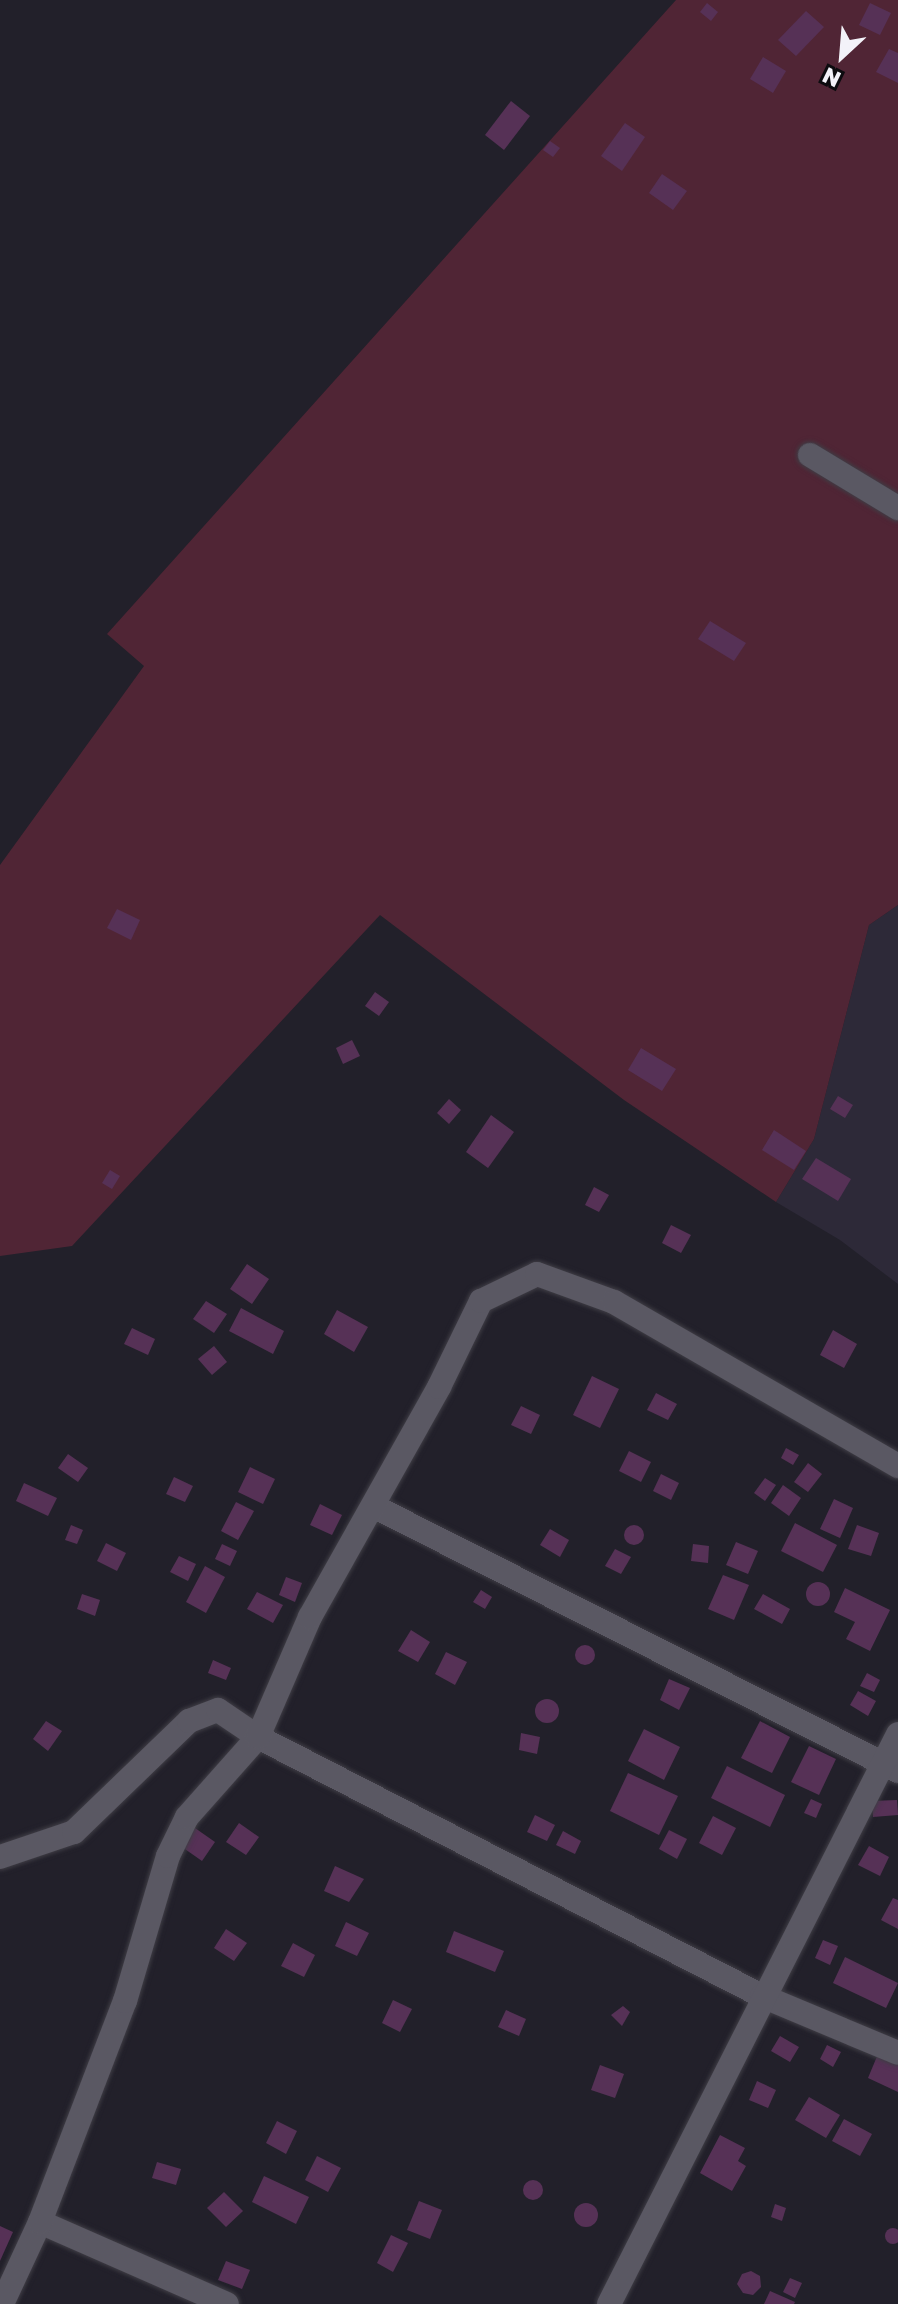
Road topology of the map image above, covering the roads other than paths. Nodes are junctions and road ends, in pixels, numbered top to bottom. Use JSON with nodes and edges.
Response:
{"nodes":[{"id":1,"x":810,"y":455,"type":"dead end"},
{"id":2,"x":898,"y":508,"type":"edge"},
{"id":3,"x":898,"y":1466,"type":"edge"},
{"id":4,"x":373,"y":1506,"type":"junction"},
{"id":5,"x":898,"y":1734,"type":"edge"},
{"id":6,"x":258,"y":1737,"type":"junction"},
{"id":7,"x":890,"y":1767,"type":"edge"},
{"id":8,"x":0,"y":1857,"type":"edge"},
{"id":9,"x":762,"y":1996,"type":"junction"},
{"id":10,"x":898,"y":2053,"type":"edge"},
{"id":11,"x":40,"y":2222,"type":"junction"},
{"id":12,"x":2,"y":2304,"type":"edge"},
{"id":13,"x":227,"y":2304,"type":"edge"},
{"id":14,"x":609,"y":2304,"type":"edge"}],
"edges":[{"from":1,"to":2,"type":"street"},
{"from":3,"to":4,"type":"street"},
{"from":4,"to":6,"type":"street"},
{"from":4,"to":7,"type":"street"},
{"from":5,"to":7,"type":"street"},
{"from":6,"to":8,"type":"street"},
{"from":6,"to":9,"type":"street"},
{"from":6,"to":11,"type":"street"},
{"from":7,"to":9,"type":"street"},
{"from":9,"to":10,"type":"street"},
{"from":9,"to":14,"type":"street"},
{"from":11,"to":12,"type":"street"},
{"from":11,"to":13,"type":"street"}]}
